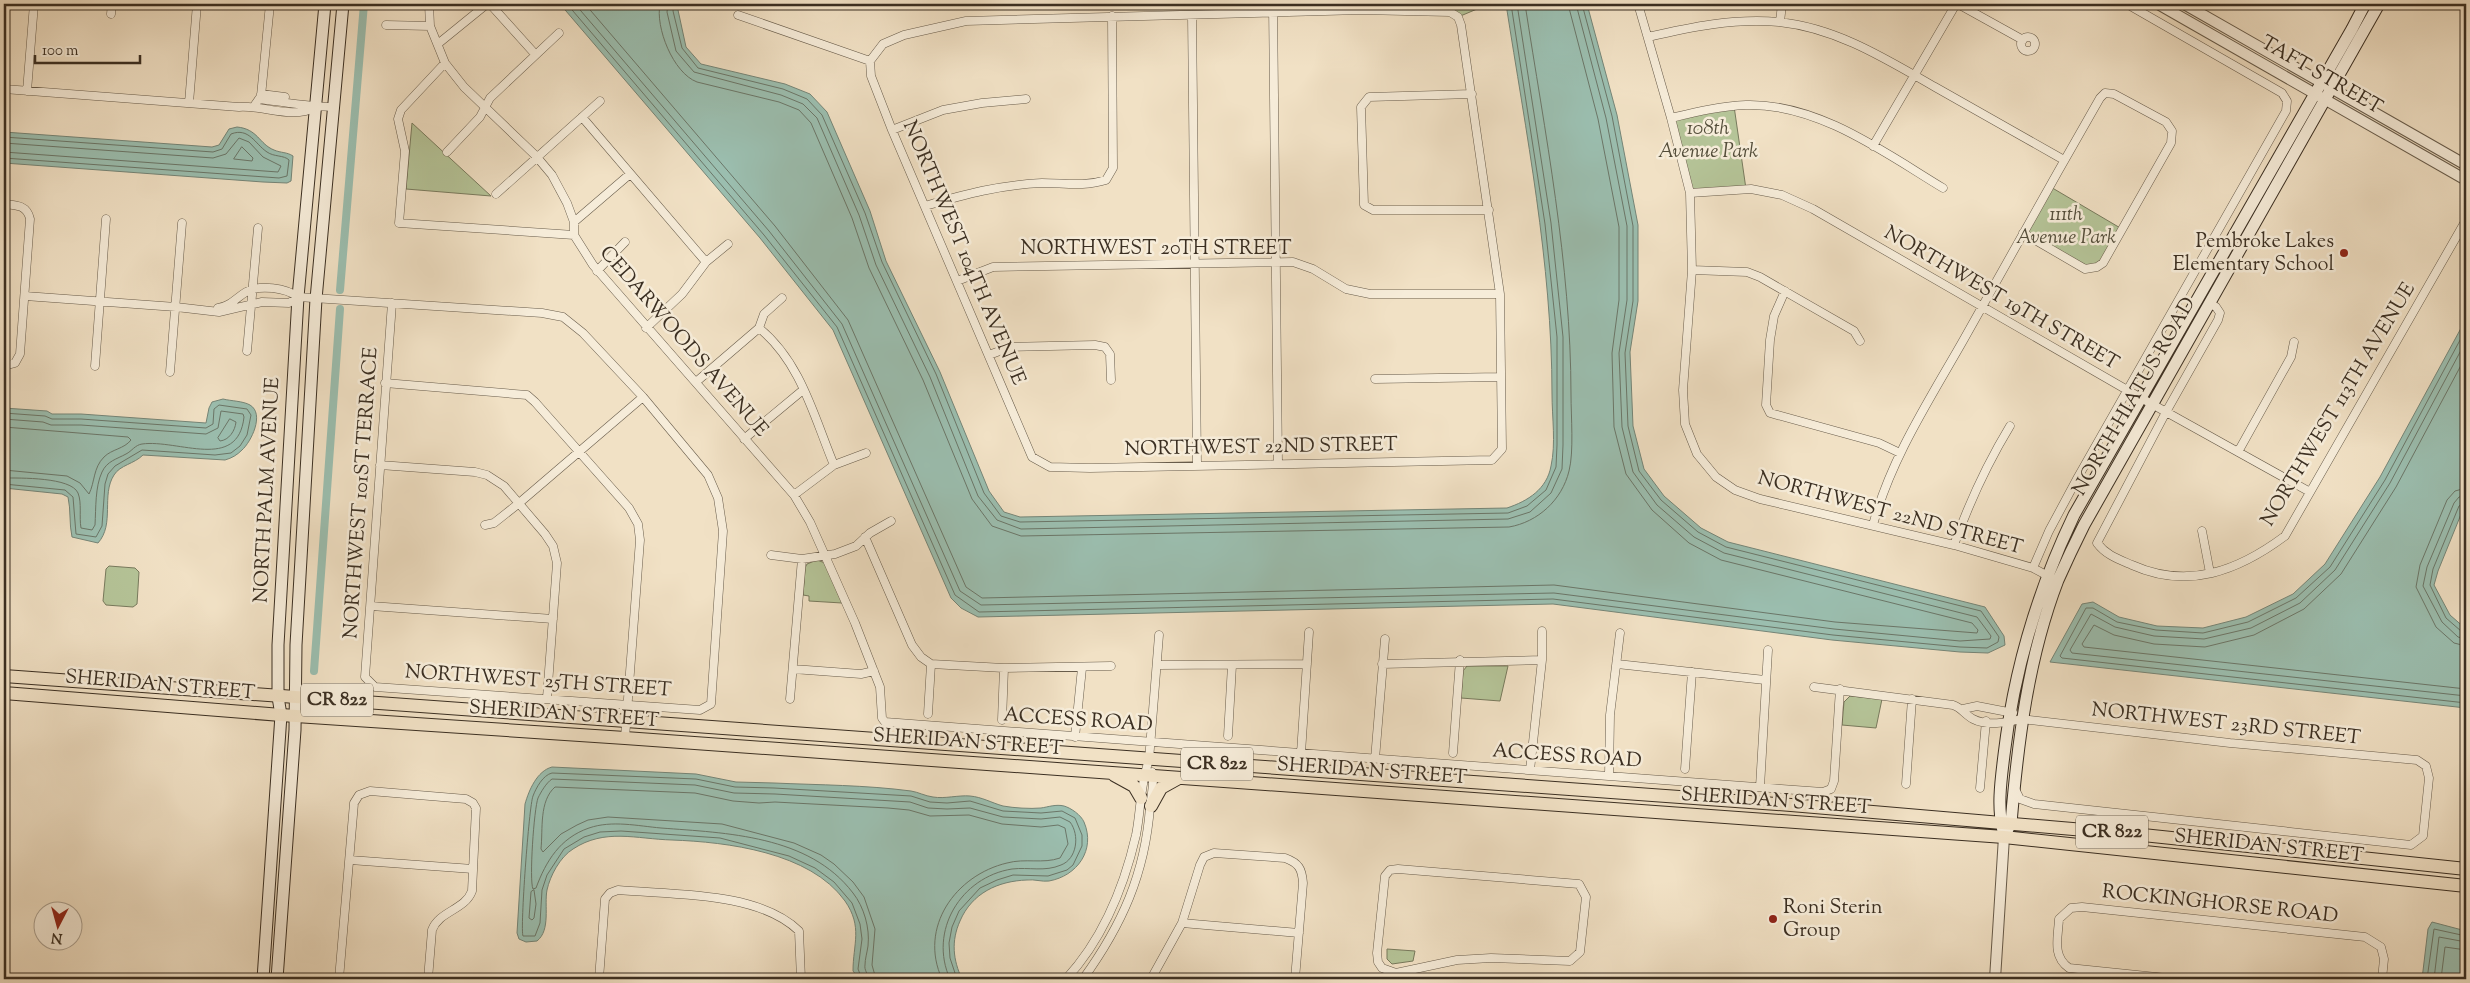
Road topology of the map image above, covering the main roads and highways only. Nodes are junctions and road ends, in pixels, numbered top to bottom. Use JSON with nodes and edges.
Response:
{"nodes":[{"id":1,"x":325,"y":4,"type":"edge"},
{"id":2,"x":343,"y":4,"type":"edge"},
{"id":3,"x":2365,"y":4,"type":"edge"},
{"id":4,"x":2378,"y":4,"type":"edge"},
{"id":5,"x":2273,"y":166,"type":"junction"},
{"id":6,"x":2284,"y":172,"type":"junction"},
{"id":7,"x":4,"y":676,"type":"edge"},
{"id":8,"x":4,"y":692,"type":"edge"},
{"id":9,"x":278,"y":696,"type":"junction"},
{"id":10,"x":296,"y":697,"type":"junction"},
{"id":11,"x":281,"y":715,"type":"junction"},
{"id":12,"x":296,"y":716,"type":"junction"},
{"id":13,"x":1110,"y":772,"type":"junction"},
{"id":14,"x":1179,"y":778,"type":"junction"},
{"id":15,"x":1452,"y":781,"type":"junction"},
{"id":16,"x":1451,"y":797,"type":"junction"},
{"id":17,"x":1756,"y":802,"type":"junction"},
{"id":18,"x":1756,"y":819,"type":"junction"},
{"id":19,"x":2006,"y":823,"type":"junction"},
{"id":20,"x":2004,"y":837,"type":"junction"},
{"id":21,"x":2466,"y":869,"type":"edge"},
{"id":22,"x":2466,"y":886,"type":"edge"},
{"id":23,"x":263,"y":979,"type":"edge"},
{"id":24,"x":278,"y":979,"type":"edge"}],
"edges":[{"from":1,"to":9,"type":"main road","name":"NORTH PALM AVENUE"},
{"from":2,"to":10,"type":"main road","name":"NORTH PALM AVENUE"},
{"from":3,"to":5,"type":"main road","name":"NORTH HIATUS ROAD"},
{"from":4,"to":6,"type":"main road","name":"NORTH HIATUS ROAD"},
{"from":5,"to":6,"type":"main road"},
{"from":5,"to":19,"type":"main road","name":"NORTH HIATUS ROAD"},
{"from":6,"to":19,"type":"main road","name":"NORTH HIATUS ROAD"},
{"from":7,"to":9,"type":"main road","name":"SHERIDAN STREET","number":"CR 822"},
{"from":8,"to":11,"type":"main road","name":"SHERIDAN STREET","number":"CR 822"},
{"from":9,"to":10,"type":"main road","name":"SHERIDAN STREET","number":"CR 822"},
{"from":9,"to":11,"type":"main road","name":"NORTH PALM AVENUE"},
{"from":10,"to":12,"type":"main road","name":"NORTH PALM AVENUE"},
{"from":10,"to":15,"type":"main road","name":"SHERIDAN STREET","number":"CR 822"},
{"from":11,"to":12,"type":"main road","name":"SHERIDAN STREET","number":"CR 822"},
{"from":11,"to":23,"type":"main road","name":"NORTH PALM AVENUE"},
{"from":12,"to":13,"type":"main road","name":"SHERIDAN STREET","number":"CR 822"},
{"from":12,"to":24,"type":"main road","name":"NORTH PALM AVENUE"},
{"from":13,"to":14,"type":"main road","name":"SHERIDAN STREET","number":"CR 822"},
{"from":13,"to":14,"type":"main road"},
{"from":14,"to":16,"type":"main road","name":"SHERIDAN STREET","number":"CR 822"},
{"from":15,"to":16,"type":"main road"},
{"from":15,"to":17,"type":"main road","name":"SHERIDAN STREET","number":"CR 822"},
{"from":16,"to":18,"type":"main road","name":"SHERIDAN STREET","number":"CR 822"},
{"from":17,"to":18,"type":"main road"},
{"from":17,"to":19,"type":"main road","name":"SHERIDAN STREET","number":"CR 822"},
{"from":18,"to":20,"type":"main road","name":"SHERIDAN STREET","number":"CR 822"},
{"from":19,"to":20,"type":"main road","name":"NORTH HIATUS ROAD"},
{"from":19,"to":21,"type":"main road","name":"SHERIDAN STREET","number":"CR 822"},
{"from":20,"to":22,"type":"main road","name":"SHERIDAN STREET","number":"CR 822"}]}
